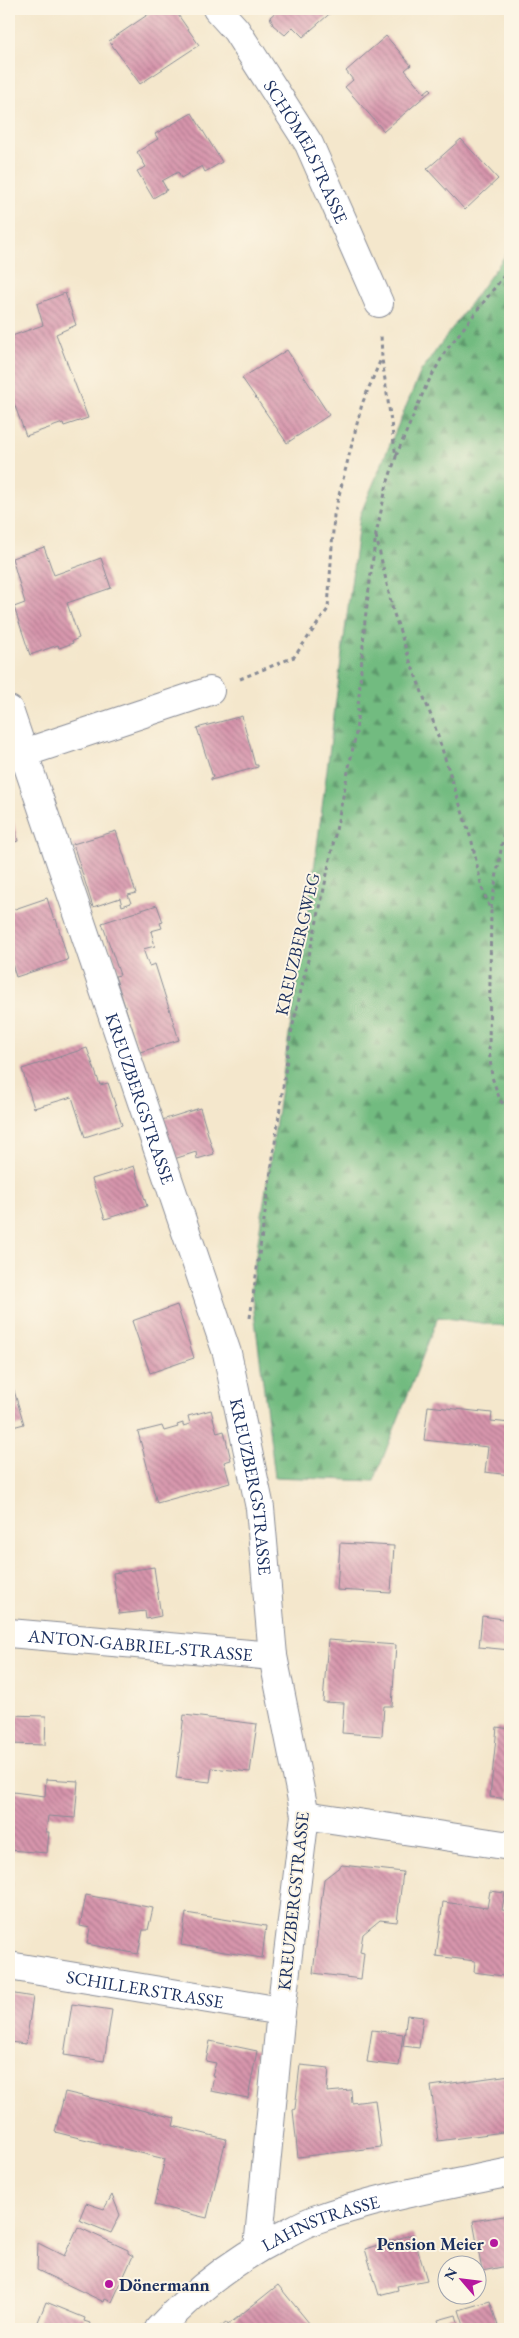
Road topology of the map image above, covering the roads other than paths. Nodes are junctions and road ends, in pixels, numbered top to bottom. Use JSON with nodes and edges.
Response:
{"nodes":[{"id":1,"x":217,"y":9,"type":"edge"},
{"id":2,"x":379,"y":303,"type":"road end"},
{"id":3,"x":210,"y":691,"type":"road end"},
{"id":4,"x":9,"y":710,"type":"edge"},
{"id":5,"x":16,"y":756,"type":"edge"},
{"id":6,"x":9,"y":1633,"type":"edge"},
{"id":7,"x":273,"y":1656,"type":"junction"},
{"id":8,"x":305,"y":1815,"type":"junction"},
{"id":9,"x":510,"y":1846,"type":"edge"},
{"id":10,"x":9,"y":1966,"type":"edge"},
{"id":11,"x":281,"y":2011,"type":"junction"},
{"id":12,"x":510,"y":2172,"type":"edge"},
{"id":13,"x":258,"y":2248,"type":"junction"},
{"id":14,"x":159,"y":2329,"type":"edge"}],
"edges":[{"from":1,"to":2,"type":"street","name":"SCHÖMELSTRASSE"},
{"from":3,"to":5,"type":"street"},
{"from":4,"to":5,"type":"street","name":"KREUZBERGSTRASSE"},
{"from":5,"to":7,"type":"street","name":"KREUZBERGSTRASSE"},
{"from":6,"to":7,"type":"street","name":"ANTON-GABRIEL-STRASSE"},
{"from":7,"to":8,"type":"street","name":"KREUZBERGSTRASSE"},
{"from":8,"to":9,"type":"street"},
{"from":8,"to":11,"type":"street","name":"KREUZBERGSTRASSE"},
{"from":10,"to":11,"type":"street","name":"SCHILLERSTRASSE"},
{"from":11,"to":13,"type":"street","name":"KREUZBERGSTRASSE"},
{"from":12,"to":13,"type":"street","name":"LAHNSTRASSE"},
{"from":13,"to":14,"type":"street","name":"LAHNSTRASSE"}]}
